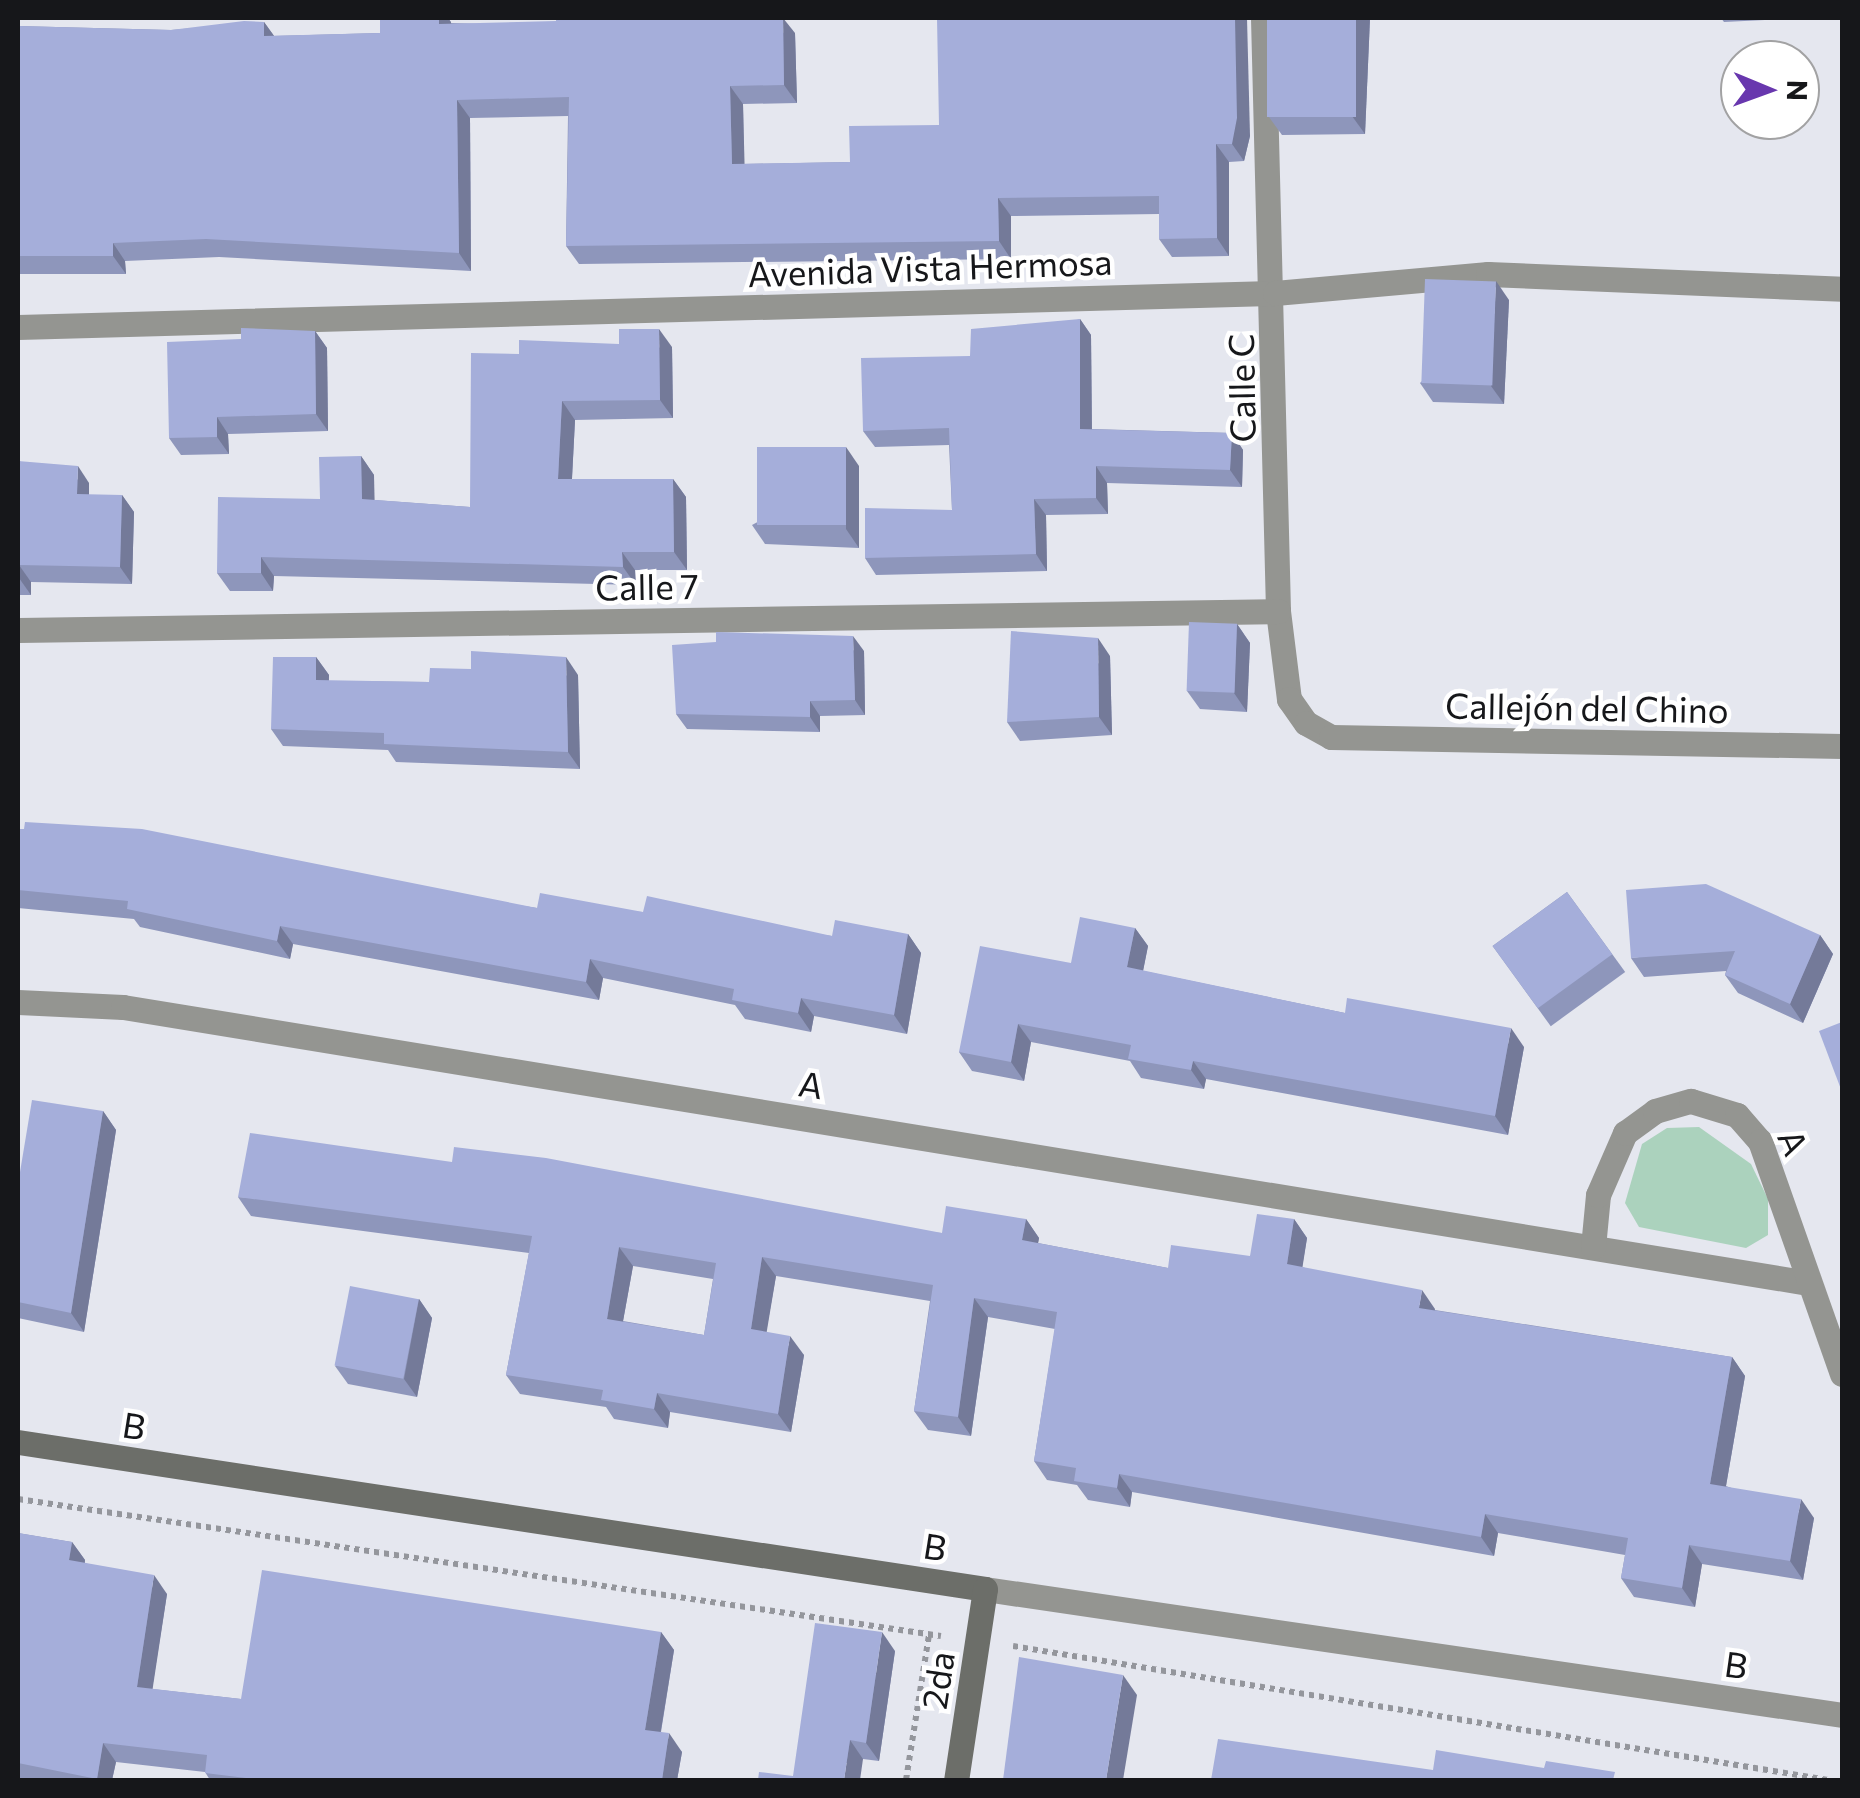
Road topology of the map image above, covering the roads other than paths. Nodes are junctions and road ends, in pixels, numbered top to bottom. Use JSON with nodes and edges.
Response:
{"nodes":[{"id":1,"x":1263,"y":18,"type":"edge"},
{"id":2,"x":1842,"y":289,"type":"edge"},
{"id":3,"x":1275,"y":293,"type":"junction"},
{"id":4,"x":18,"y":327,"type":"edge"},
{"id":5,"x":1278,"y":611,"type":"junction"},
{"id":6,"x":18,"y":630,"type":"edge"},
{"id":7,"x":1331,"y":738,"type":"joint"},
{"id":8,"x":1842,"y":746,"type":"edge"},
{"id":9,"x":18,"y":1002,"type":"edge"},
{"id":10,"x":1593,"y":1247,"type":"junction"},
{"id":11,"x":1808,"y":1283,"type":"junction"},
{"id":12,"x":1842,"y":1374,"type":"edge"},
{"id":13,"x":18,"y":1442,"type":"edge"},
{"id":14,"x":985,"y":1590,"type":"junction"},
{"id":15,"x":1842,"y":1715,"type":"edge"},
{"id":16,"x":956,"y":1780,"type":"edge"}],
"edges":[{"from":1,"to":3,"type":"street","name":"Calle C"},
{"from":2,"to":3,"type":"street","name":"Avenida Vista Hermosa"},
{"from":3,"to":4,"type":"street","name":"Avenida Vista Hermosa"},
{"from":3,"to":5,"type":"street","name":"Calle C"},
{"from":5,"to":6,"type":"street","name":"Calle 7"},
{"from":5,"to":7,"type":"street","name":"Calle C"},
{"from":7,"to":8,"type":"street","name":"Callejón del Chino"},
{"from":9,"to":10,"type":"street","name":"A"},
{"from":10,"to":11,"type":"street","name":"A"},
{"from":10,"to":11,"type":"street","name":"A"},
{"from":11,"to":12,"type":"street"},
{"from":13,"to":14,"type":"street","name":"B"},
{"from":14,"to":15,"type":"street","name":"B"},
{"from":14,"to":16,"type":"street","name":"2da"}]}
